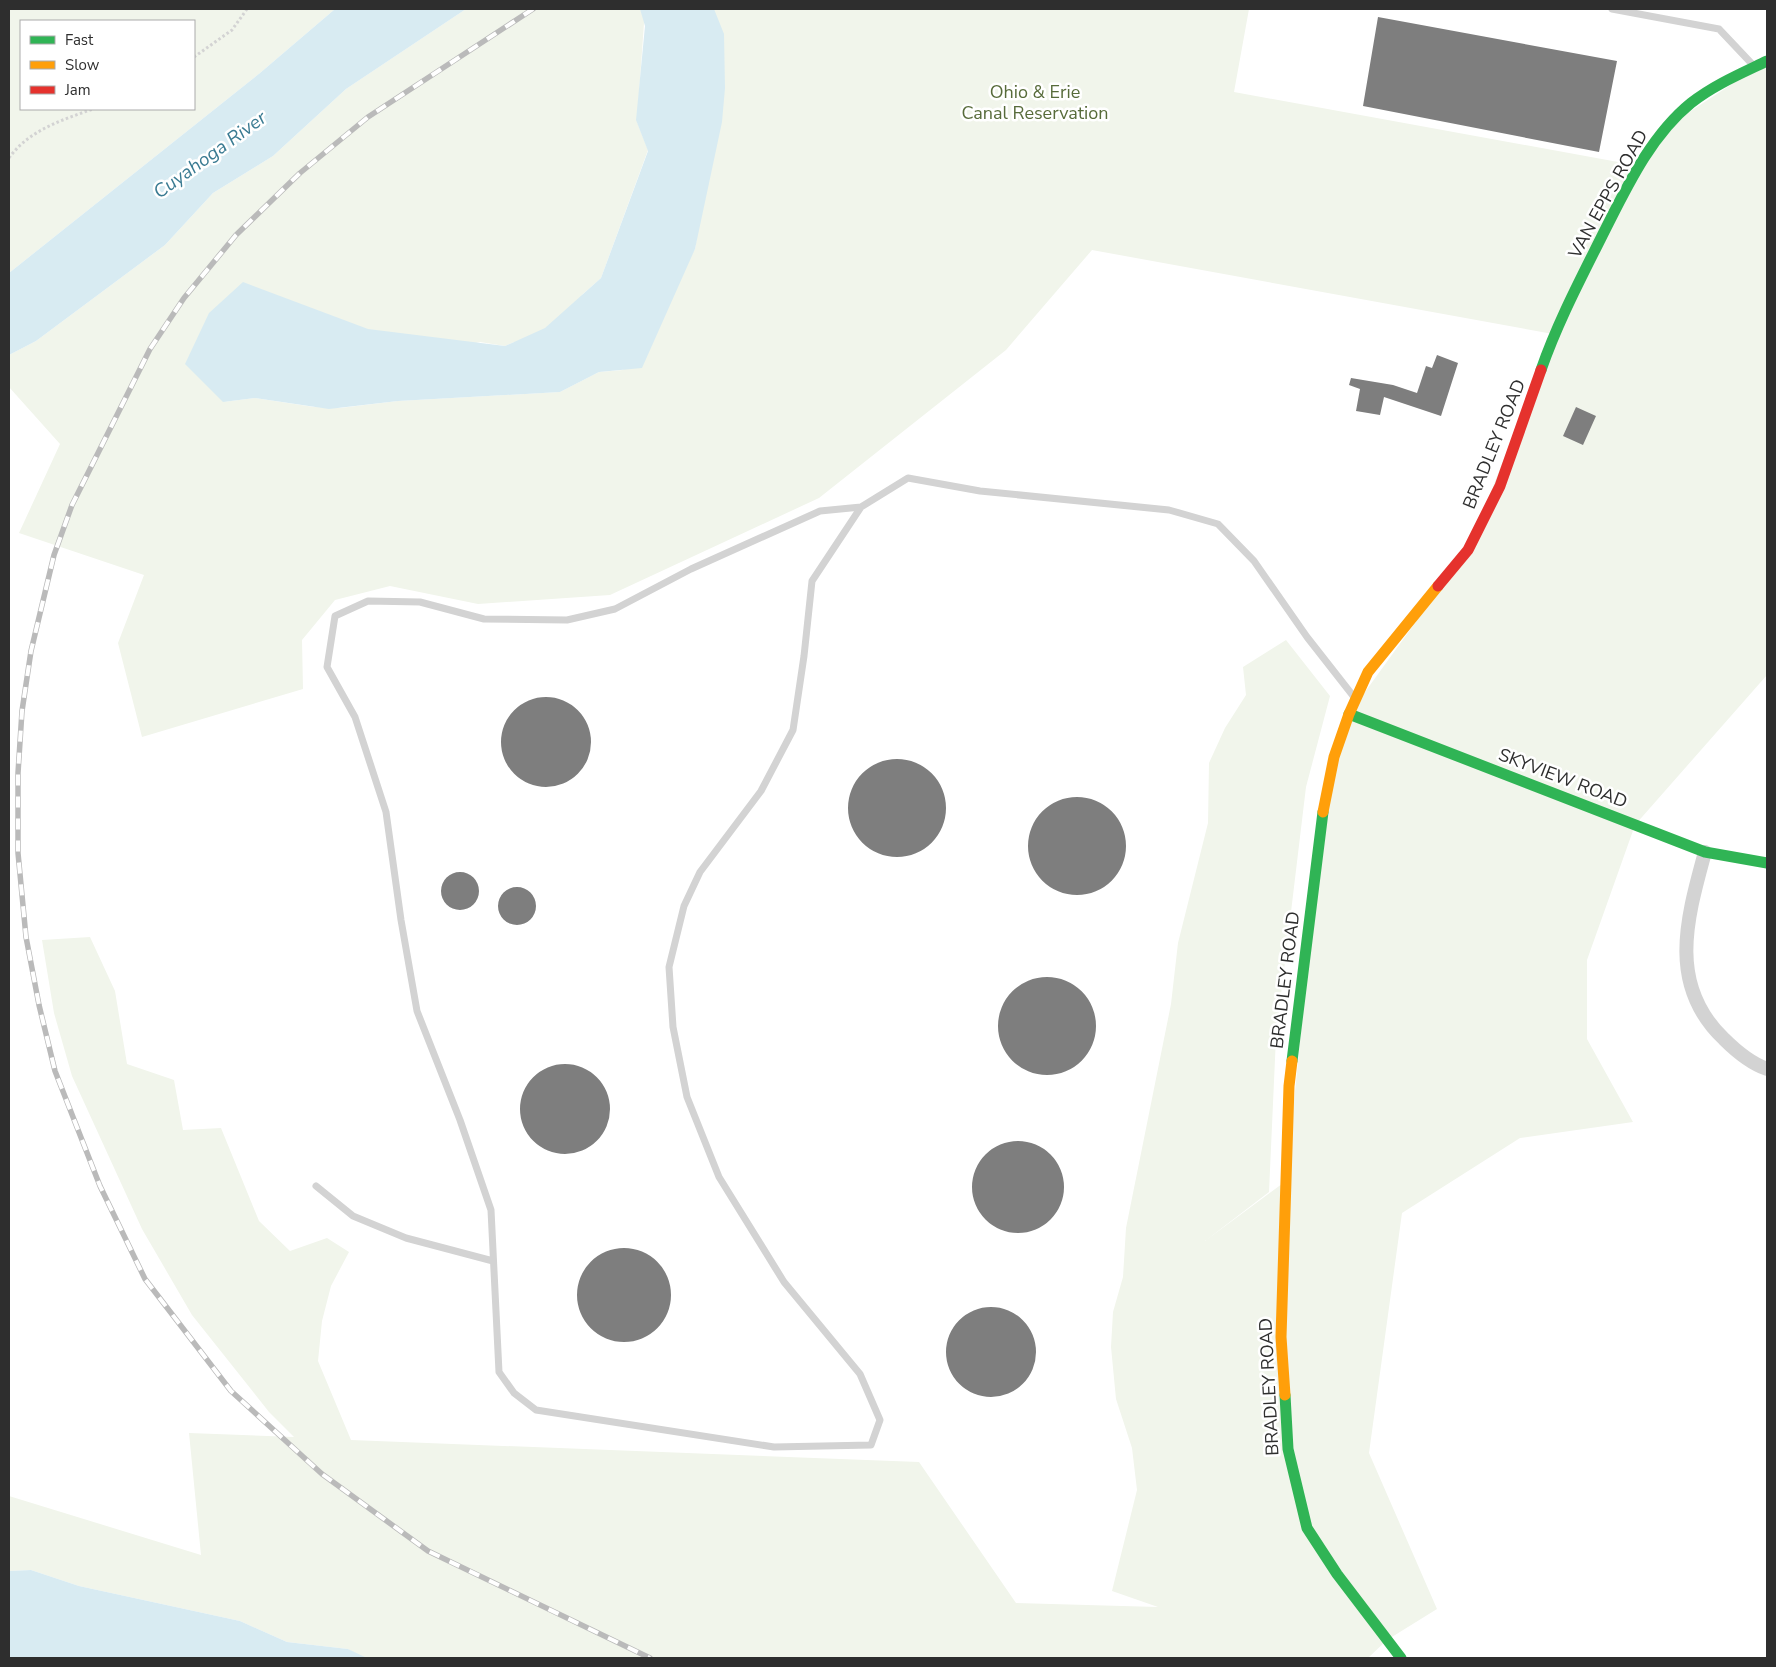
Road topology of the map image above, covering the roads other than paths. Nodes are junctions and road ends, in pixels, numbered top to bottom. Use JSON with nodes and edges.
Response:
{"nodes":[{"id":1,"x":1612,"y":9,"type":"edge"},
{"id":2,"x":1767,"y":61,"type":"edge"},
{"id":3,"x":1755,"y":67,"type":"junction"},
{"id":4,"x":1554,"y":334,"type":"joint"},
{"id":5,"x":861,"y":507,"type":"junction"},
{"id":6,"x":1356,"y":699,"type":"junction"},
{"id":7,"x":1349,"y":714,"type":"junction"},
{"id":8,"x":1706,"y":852,"type":"junction"},
{"id":9,"x":1767,"y":863,"type":"edge"},
{"id":10,"x":1767,"y":1070,"type":"edge"},
{"id":11,"x":316,"y":1186,"type":"dead end"},
{"id":12,"x":493,"y":1261,"type":"junction"},
{"id":13,"x":1400,"y":1658,"type":"edge"}],
"edges":[{"from":1,"to":3,"type":"lane"},
{"from":2,"to":3,"type":"street","name":"VAN EPPS ROAD"},
{"from":3,"to":4,"type":"street","name":"VAN EPPS ROAD"},
{"from":4,"to":6,"type":"street","name":"BRADLEY ROAD"},
{"from":5,"to":6,"type":"lane"},
{"from":5,"to":12,"type":"lane"},
{"from":5,"to":12,"type":"lane"},
{"from":6,"to":7,"type":"street","name":"BRADLEY ROAD"},
{"from":7,"to":8,"type":"street","name":"SKYVIEW ROAD"},
{"from":7,"to":13,"type":"street","name":"BRADLEY ROAD"},
{"from":8,"to":9,"type":"street","name":"SKYVIEW ROAD"},
{"from":8,"to":10,"type":"street"},
{"from":11,"to":12,"type":"lane"}]}
